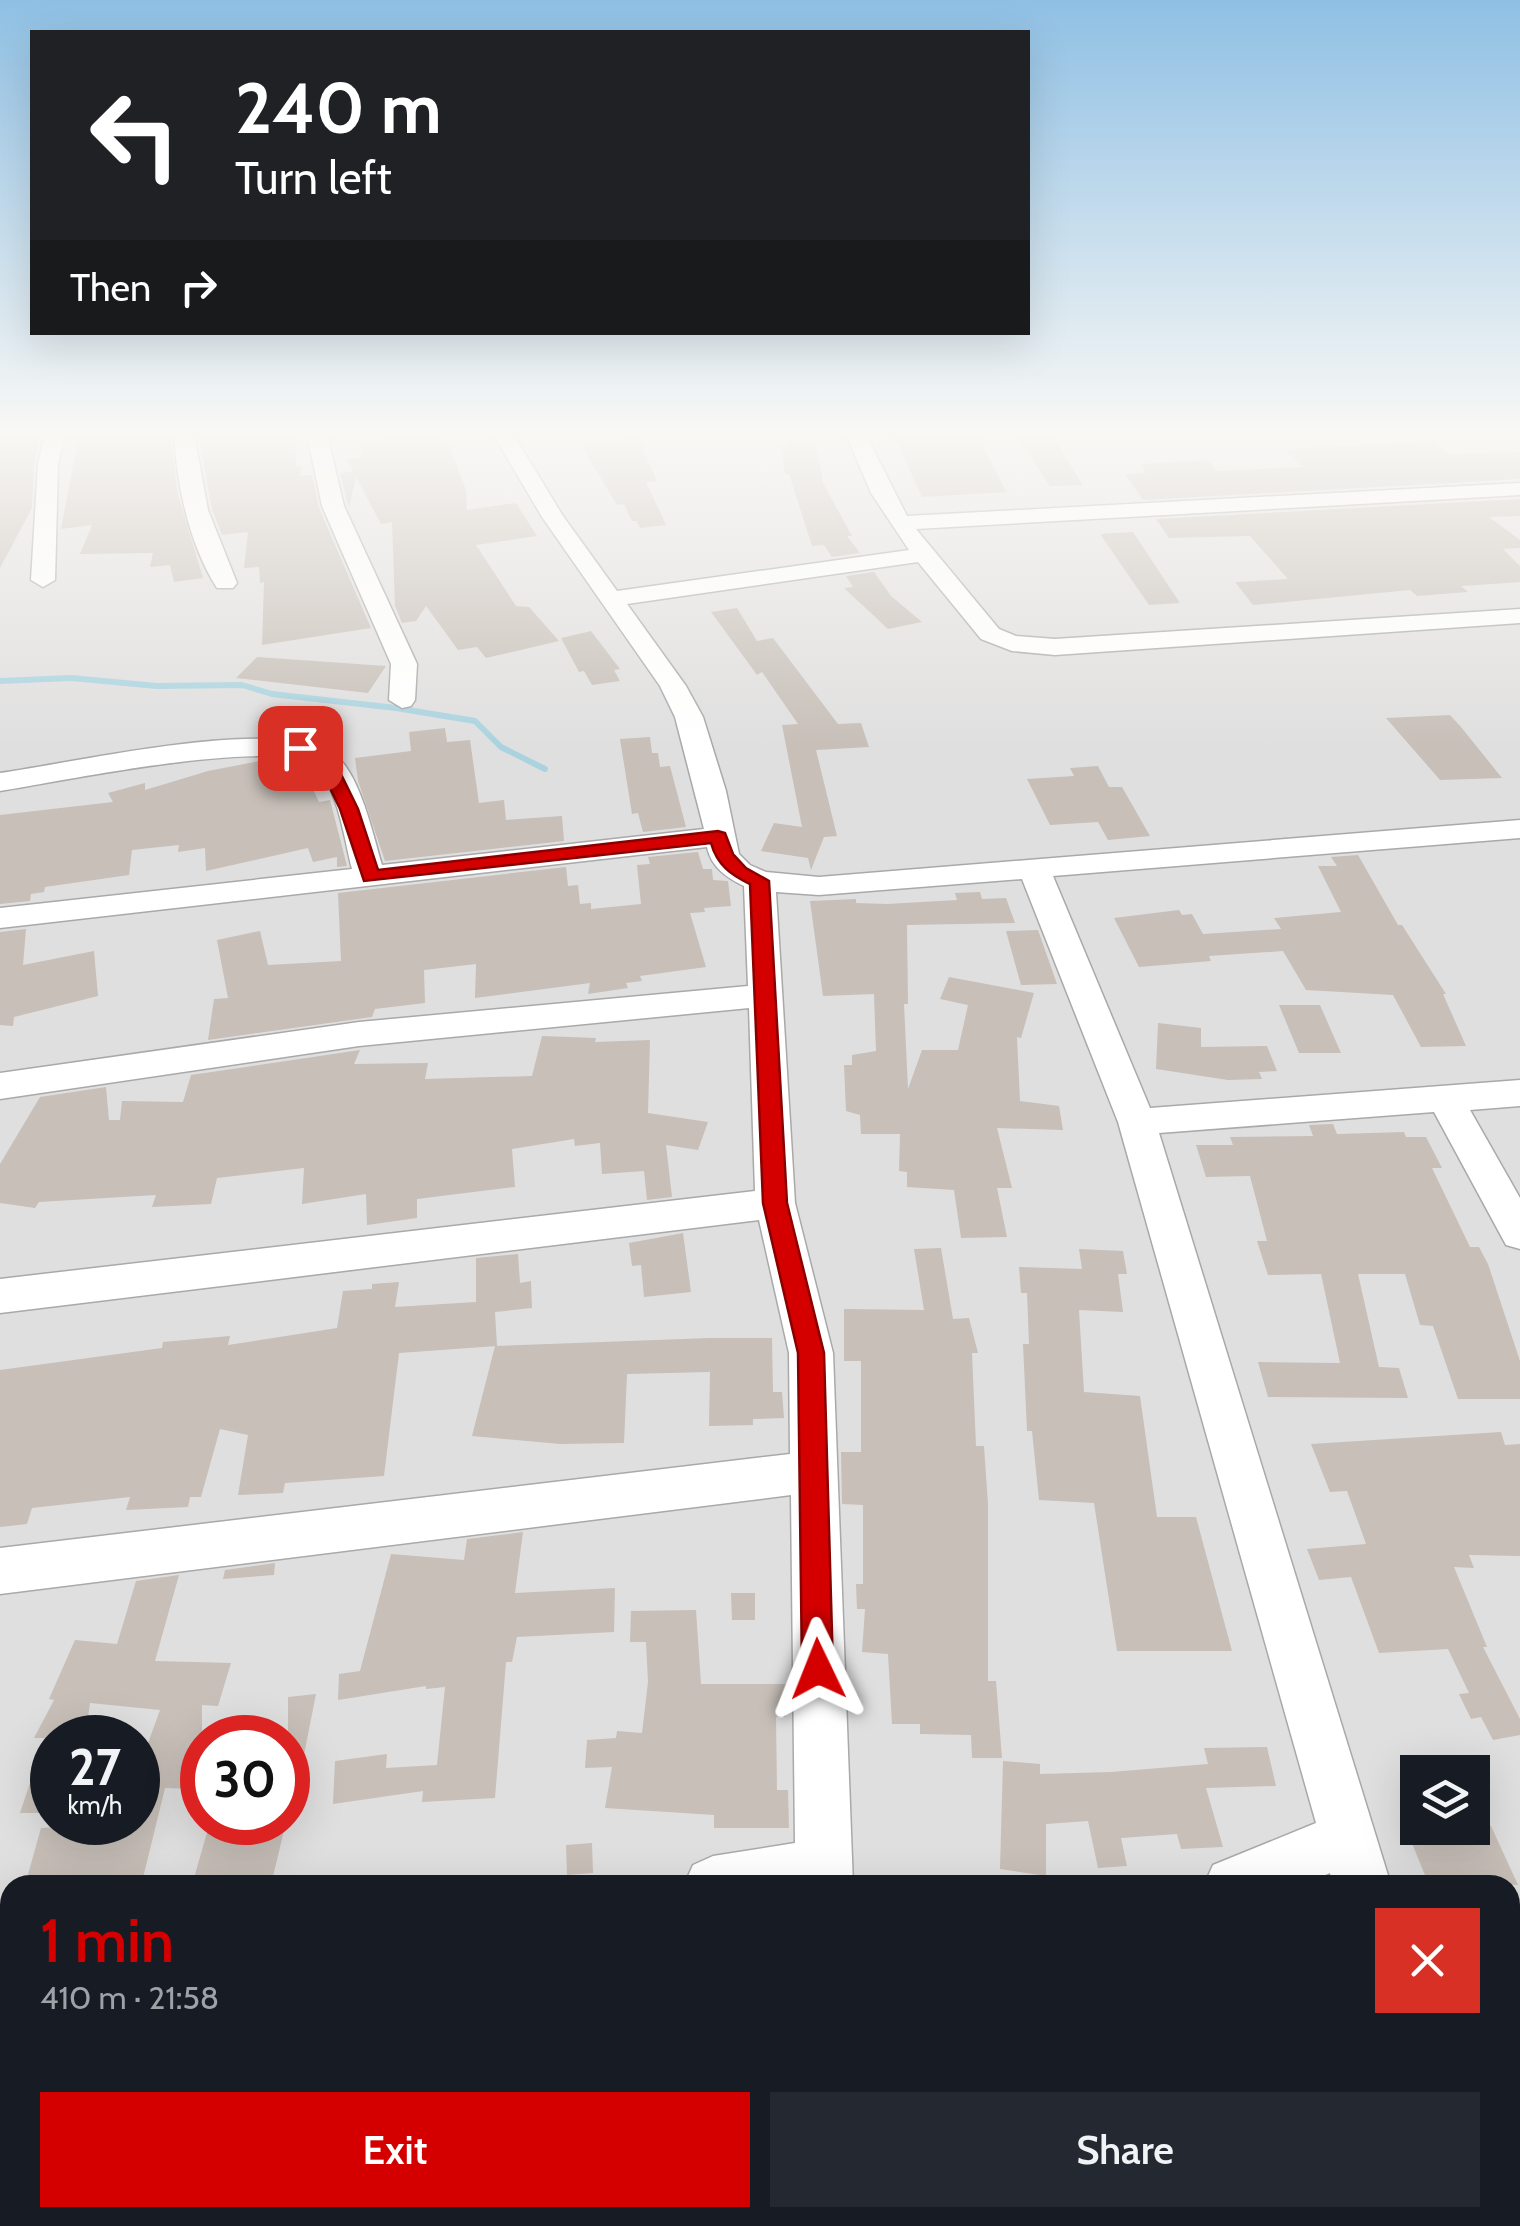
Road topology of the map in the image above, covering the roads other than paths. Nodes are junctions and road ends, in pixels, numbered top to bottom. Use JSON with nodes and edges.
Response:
{"nodes":[{"id":1,"x":44,"y":538,"type":"edge"},
{"id":2,"x":206,"y":538,"type":"edge"},
{"id":3,"x":347,"y":538,"type":"edge"},
{"id":4,"x":570,"y":538,"type":"edge"},
{"id":5,"x":912,"y":538,"type":"edge"},
{"id":6,"x":926,"y":554,"type":"junction"},
{"id":7,"x":42,"y":580,"type":"dead end"},
{"id":8,"x":224,"y":583,"type":"dead end"},
{"id":9,"x":609,"y":599,"type":"junction"},
{"id":10,"x":1520,"y":616,"type":"edge"},
{"id":11,"x":402,"y":700,"type":"dead end"},
{"id":12,"x":0,"y":782,"type":"edge"},
{"id":13,"x":1520,"y":829,"type":"edge"},
{"id":14,"x":718,"y":837,"type":"junction"},
{"id":15,"x":1034,"y":869,"type":"junction"},
{"id":16,"x":370,"y":877,"type":"junction"},
{"id":17,"x":760,"y":881,"type":"junction"},
{"id":18,"x":0,"y":918,"type":"edge"},
{"id":19,"x":764,"y":996,"type":"junction"},
{"id":20,"x":0,"y":1086,"type":"edge"},
{"id":21,"x":1520,"y":1093,"type":"edge"},
{"id":22,"x":1445,"y":1099,"type":"junction"},
{"id":23,"x":1137,"y":1122,"type":"junction"},
{"id":24,"x":775,"y":1203,"type":"junction"},
{"id":25,"x":1520,"y":1234,"type":"edge"},
{"id":26,"x":0,"y":1296,"type":"edge"},
{"id":27,"x":812,"y":1472,"type":"junction"},
{"id":28,"x":0,"y":1571,"type":"edge"},
{"id":29,"x":1356,"y":1861,"type":"edge"},
{"id":30,"x":823,"y":1875,"type":"edge"},
{"id":31,"x":1284,"y":1875,"type":"edge"}],
"edges":[{"from":1,"to":7,"type":"street"},
{"from":2,"to":8,"type":"street"},
{"from":3,"to":11,"type":"street"},
{"from":4,"to":9,"type":"street"},
{"from":5,"to":6,"type":"street"},
{"from":6,"to":9,"type":"street"},
{"from":6,"to":10,"type":"street"},
{"from":9,"to":14,"type":"street"},
{"from":12,"to":16,"type":"street"},
{"from":13,"to":15,"type":"street"},
{"from":14,"to":16,"type":"street"},
{"from":14,"to":17,"type":"street"},
{"from":15,"to":17,"type":"street"},
{"from":15,"to":23,"type":"street"},
{"from":16,"to":18,"type":"street"},
{"from":17,"to":19,"type":"street"},
{"from":19,"to":20,"type":"street"},
{"from":19,"to":24,"type":"street"},
{"from":21,"to":22,"type":"street"},
{"from":22,"to":23,"type":"street"},
{"from":22,"to":25,"type":"street"},
{"from":23,"to":29,"type":"street"},
{"from":24,"to":26,"type":"street"},
{"from":24,"to":27,"type":"street"},
{"from":27,"to":28,"type":"street"},
{"from":27,"to":30,"type":"street"},
{"from":29,"to":31,"type":"street"}]}
